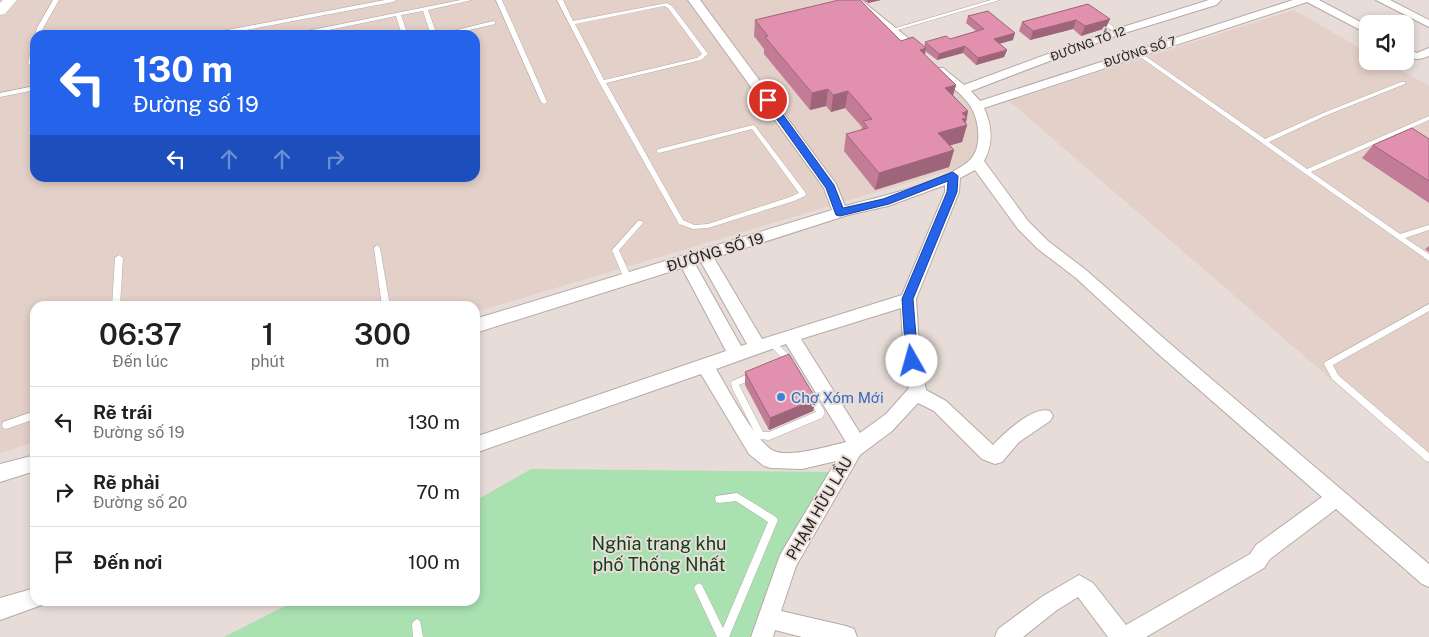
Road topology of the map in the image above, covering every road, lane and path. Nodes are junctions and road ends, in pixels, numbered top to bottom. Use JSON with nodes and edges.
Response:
{"nodes":[{"id":1,"x":10,"y":0,"type":"edge"},
{"id":2,"x":56,"y":0,"type":"edge"},
{"id":3,"x":393,"y":0,"type":"edge"},
{"id":4,"x":469,"y":0,"type":"edge"},
{"id":5,"x":499,"y":0,"type":"edge"},
{"id":6,"x":560,"y":0,"type":"edge"},
{"id":7,"x":694,"y":0,"type":"edge"},
{"id":8,"x":854,"y":0,"type":"edge"},
{"id":9,"x":997,"y":0,"type":"edge"},
{"id":10,"x":1215,"y":0,"type":"edge"},
{"id":11,"x":1304,"y":0,"type":"edge"},
{"id":12,"x":1311,"y":0,"type":"edge"},
{"id":13,"x":1382,"y":0,"type":"edge"},
{"id":14,"x":425,"y":9,"type":"junction"},
{"id":15,"x":0,"y":11,"type":"edge"},
{"id":16,"x":1091,"y":13,"type":"edge"},
{"id":17,"x":398,"y":14,"type":"junction"},
{"id":18,"x":493,"y":23,"type":"dead end"},
{"id":19,"x":571,"y":23,"type":"junction"},
{"id":20,"x":1429,"y":24,"type":"edge"},
{"id":21,"x":1359,"y":26,"type":"edge"},
{"id":22,"x":39,"y":30,"type":"edge"},
{"id":23,"x":238,"y":30,"type":"edge"},
{"id":24,"x":321,"y":30,"type":"edge"},
{"id":25,"x":403,"y":30,"type":"edge"},
{"id":26,"x":432,"y":30,"type":"edge"},
{"id":27,"x":462,"y":30,"type":"edge"},
{"id":28,"x":892,"y":30,"type":"junction"},
{"id":29,"x":1118,"y":32,"type":"junction"},
{"id":30,"x":1138,"y":52,"type":"junction"},
{"id":31,"x":1429,"y":52,"type":"edge"},
{"id":32,"x":1414,"y":56,"type":"edge"},
{"id":33,"x":602,"y":82,"type":"junction"},
{"id":34,"x":1403,"y":83,"type":"dead end"},
{"id":35,"x":30,"y":89,"type":"edge"},
{"id":36,"x":962,"y":90,"type":"junction"},
{"id":37,"x":0,"y":95,"type":"edge"},
{"id":38,"x":544,"y":102,"type":"dead end"},
{"id":39,"x":976,"y":106,"type":"junction"},
{"id":40,"x":1429,"y":118,"type":"edge"},
{"id":41,"x":1266,"y":141,"type":"junction"},
{"id":42,"x":659,"y":151,"type":"dead end"},
{"id":43,"x":976,"y":162,"type":"junction"},
{"id":44,"x":1308,"y":171,"type":"junction"},
{"id":45,"x":953,"y":176,"type":"junction"},
{"id":46,"x":840,"y":212,"type":"junction"},
{"id":47,"x":640,"y":223,"type":"dead end"},
{"id":48,"x":1429,"y":227,"type":"edge"},
{"id":49,"x":1400,"y":237,"type":"junction"},
{"id":50,"x":377,"y":248,"type":"dead end"},
{"id":51,"x":705,"y":255,"type":"junction"},
{"id":52,"x":119,"y":258,"type":"dead end"},
{"id":53,"x":1429,"y":258,"type":"edge"},
{"id":54,"x":686,"y":261,"type":"junction"},
{"id":55,"x":628,"y":279,"type":"junction"},
{"id":56,"x":908,"y":299,"type":"junction"},
{"id":57,"x":116,"y":301,"type":"edge"},
{"id":58,"x":385,"y":301,"type":"edge"},
{"id":59,"x":1429,"y":307,"type":"edge"},
{"id":60,"x":480,"y":324,"type":"edge"},
{"id":61,"x":790,"y":336,"type":"junction"},
{"id":62,"x":765,"y":345,"type":"junction"},
{"id":63,"x":737,"y":355,"type":"junction"},
{"id":64,"x":790,"y":360,"type":"junction"},
{"id":65,"x":779,"y":364,"type":"edge"},
{"id":66,"x":705,"y":365,"type":"junction"},
{"id":67,"x":761,"y":372,"type":"edge"},
{"id":68,"x":797,"y":372,"type":"edge"},
{"id":69,"x":806,"y":387,"type":"edge"},
{"id":70,"x":916,"y":392,"type":"junction"},
{"id":71,"x":1044,"y":416,"type":"dead end"},
{"id":72,"x":30,"y":417,"type":"edge"},
{"id":73,"x":6,"y":425,"type":"dead end"},
{"id":74,"x":480,"y":443,"type":"edge"},
{"id":75,"x":855,"y":446,"type":"junction"},
{"id":76,"x":1429,"y":458,"type":"edge"},
{"id":77,"x":30,"y":465,"type":"edge"},
{"id":78,"x":0,"y":474,"type":"edge"},
{"id":79,"x":1336,"y":498,"type":"junction"},
{"id":80,"x":719,"y":499,"type":"dead end"},
{"id":81,"x":1429,"y":577,"type":"edge"},
{"id":82,"x":699,"y":588,"type":"dead end"},
{"id":83,"x":30,"y":600,"type":"edge"},
{"id":84,"x":0,"y":609,"type":"edge"},
{"id":85,"x":417,"y":624,"type":"dead end"},
{"id":86,"x":765,"y":627,"type":"edge"},
{"id":87,"x":418,"y":637,"type":"edge"},
{"id":88,"x":723,"y":637,"type":"edge"},
{"id":89,"x":846,"y":637,"type":"edge"},
{"id":90,"x":1006,"y":637,"type":"edge"}],
"edges":[{"from":1,"to":15,"type":"street"},
{"from":2,"to":22,"type":"lane"},
{"from":3,"to":23,"type":"lane"},
{"from":4,"to":14,"type":"lane"},
{"from":5,"to":38,"type":"lane"},
{"from":6,"to":19,"type":"lane"},
{"from":7,"to":46,"type":"street"},
{"from":8,"to":28,"type":"street"},
{"from":9,"to":28,"type":"lane"},
{"from":10,"to":29,"type":"street","name":"ĐƯỜNG TỔ 12"},
{"from":11,"to":30,"type":"street","name":"ĐƯỜNG SỐ 7"},
{"from":12,"to":21,"type":"street"},
{"from":13,"to":20,"type":"street"},
{"from":14,"to":17,"type":"lane"},
{"from":14,"to":26,"type":"lane"},
{"from":16,"to":29,"type":"lane"},
{"from":17,"to":24,"type":"lane"},
{"from":17,"to":25,"type":"lane"},
{"from":18,"to":27,"type":"lane"},
{"from":19,"to":33,"type":"lane"},
{"from":19,"to":33,"type":"lane"},
{"from":28,"to":36,"type":"street"},
{"from":29,"to":36,"type":"street","name":"ĐƯỜNG TỔ 12"},
{"from":30,"to":39,"type":"street","name":"ĐƯỜNG SỐ 7"},
{"from":30,"to":41,"type":"lane"},
{"from":31,"to":32,"type":"street"},
{"from":33,"to":42,"type":"lane"},
{"from":34,"to":41,"type":"lane"},
{"from":35,"to":37,"type":"lane"},
{"from":36,"to":39,"type":"street"},
{"from":39,"to":43,"type":"street"},
{"from":40,"to":44,"type":"lane"},
{"from":41,"to":44,"type":"lane"},
{"from":43,"to":45,"type":"street"},
{"from":43,"to":79,"type":"street"},
{"from":44,"to":49,"type":"lane"},
{"from":45,"to":46,"type":"street","name":"ĐƯỜNG SỐ 19"},
{"from":45,"to":56,"type":"street"},
{"from":46,"to":51,"type":"street","name":"ĐƯỜNG SỐ 19"},
{"from":47,"to":55,"type":"lane"},
{"from":48,"to":49,"type":"lane"},
{"from":49,"to":53,"type":"lane"},
{"from":50,"to":58,"type":"lane"},
{"from":51,"to":54,"type":"street","name":"ĐƯỜNG SỐ 19"},
{"from":51,"to":62,"type":"street"},
{"from":52,"to":57,"type":"lane"},
{"from":54,"to":55,"type":"street","name":"ĐƯỜNG SỐ 19"},
{"from":54,"to":63,"type":"street"},
{"from":55,"to":60,"type":"street","name":"ĐƯỜNG SỐ 19"},
{"from":56,"to":61,"type":"street"},
{"from":56,"to":70,"type":"street"},
{"from":59,"to":76,"type":"lane"},
{"from":61,"to":62,"type":"street"},
{"from":61,"to":75,"type":"street"},
{"from":62,"to":63,"type":"street"},
{"from":62,"to":64,"type":"lane"},
{"from":63,"to":66,"type":"street"},
{"from":64,"to":65,"type":"lane"},
{"from":64,"to":68,"type":"lane"},
{"from":66,"to":74,"type":"street"},
{"from":66,"to":75,"type":"street"},
{"from":67,"to":69,"type":"lane"},
{"from":70,"to":71,"type":"street"},
{"from":70,"to":75,"type":"street","name":"PHẠM HỮU LẦU"},
{"from":72,"to":73,"type":"lane"},
{"from":75,"to":86,"type":"street","name":"PHẠM HỮU LẦU"},
{"from":77,"to":78,"type":"street"},
{"from":79,"to":81,"type":"street"},
{"from":79,"to":90,"type":"street"},
{"from":80,"to":88,"type":"lane"},
{"from":82,"to":88,"type":"lane"},
{"from":83,"to":84,"type":"street"},
{"from":85,"to":87,"type":"lane"},
{"from":86,"to":89,"type":"street"}]}
